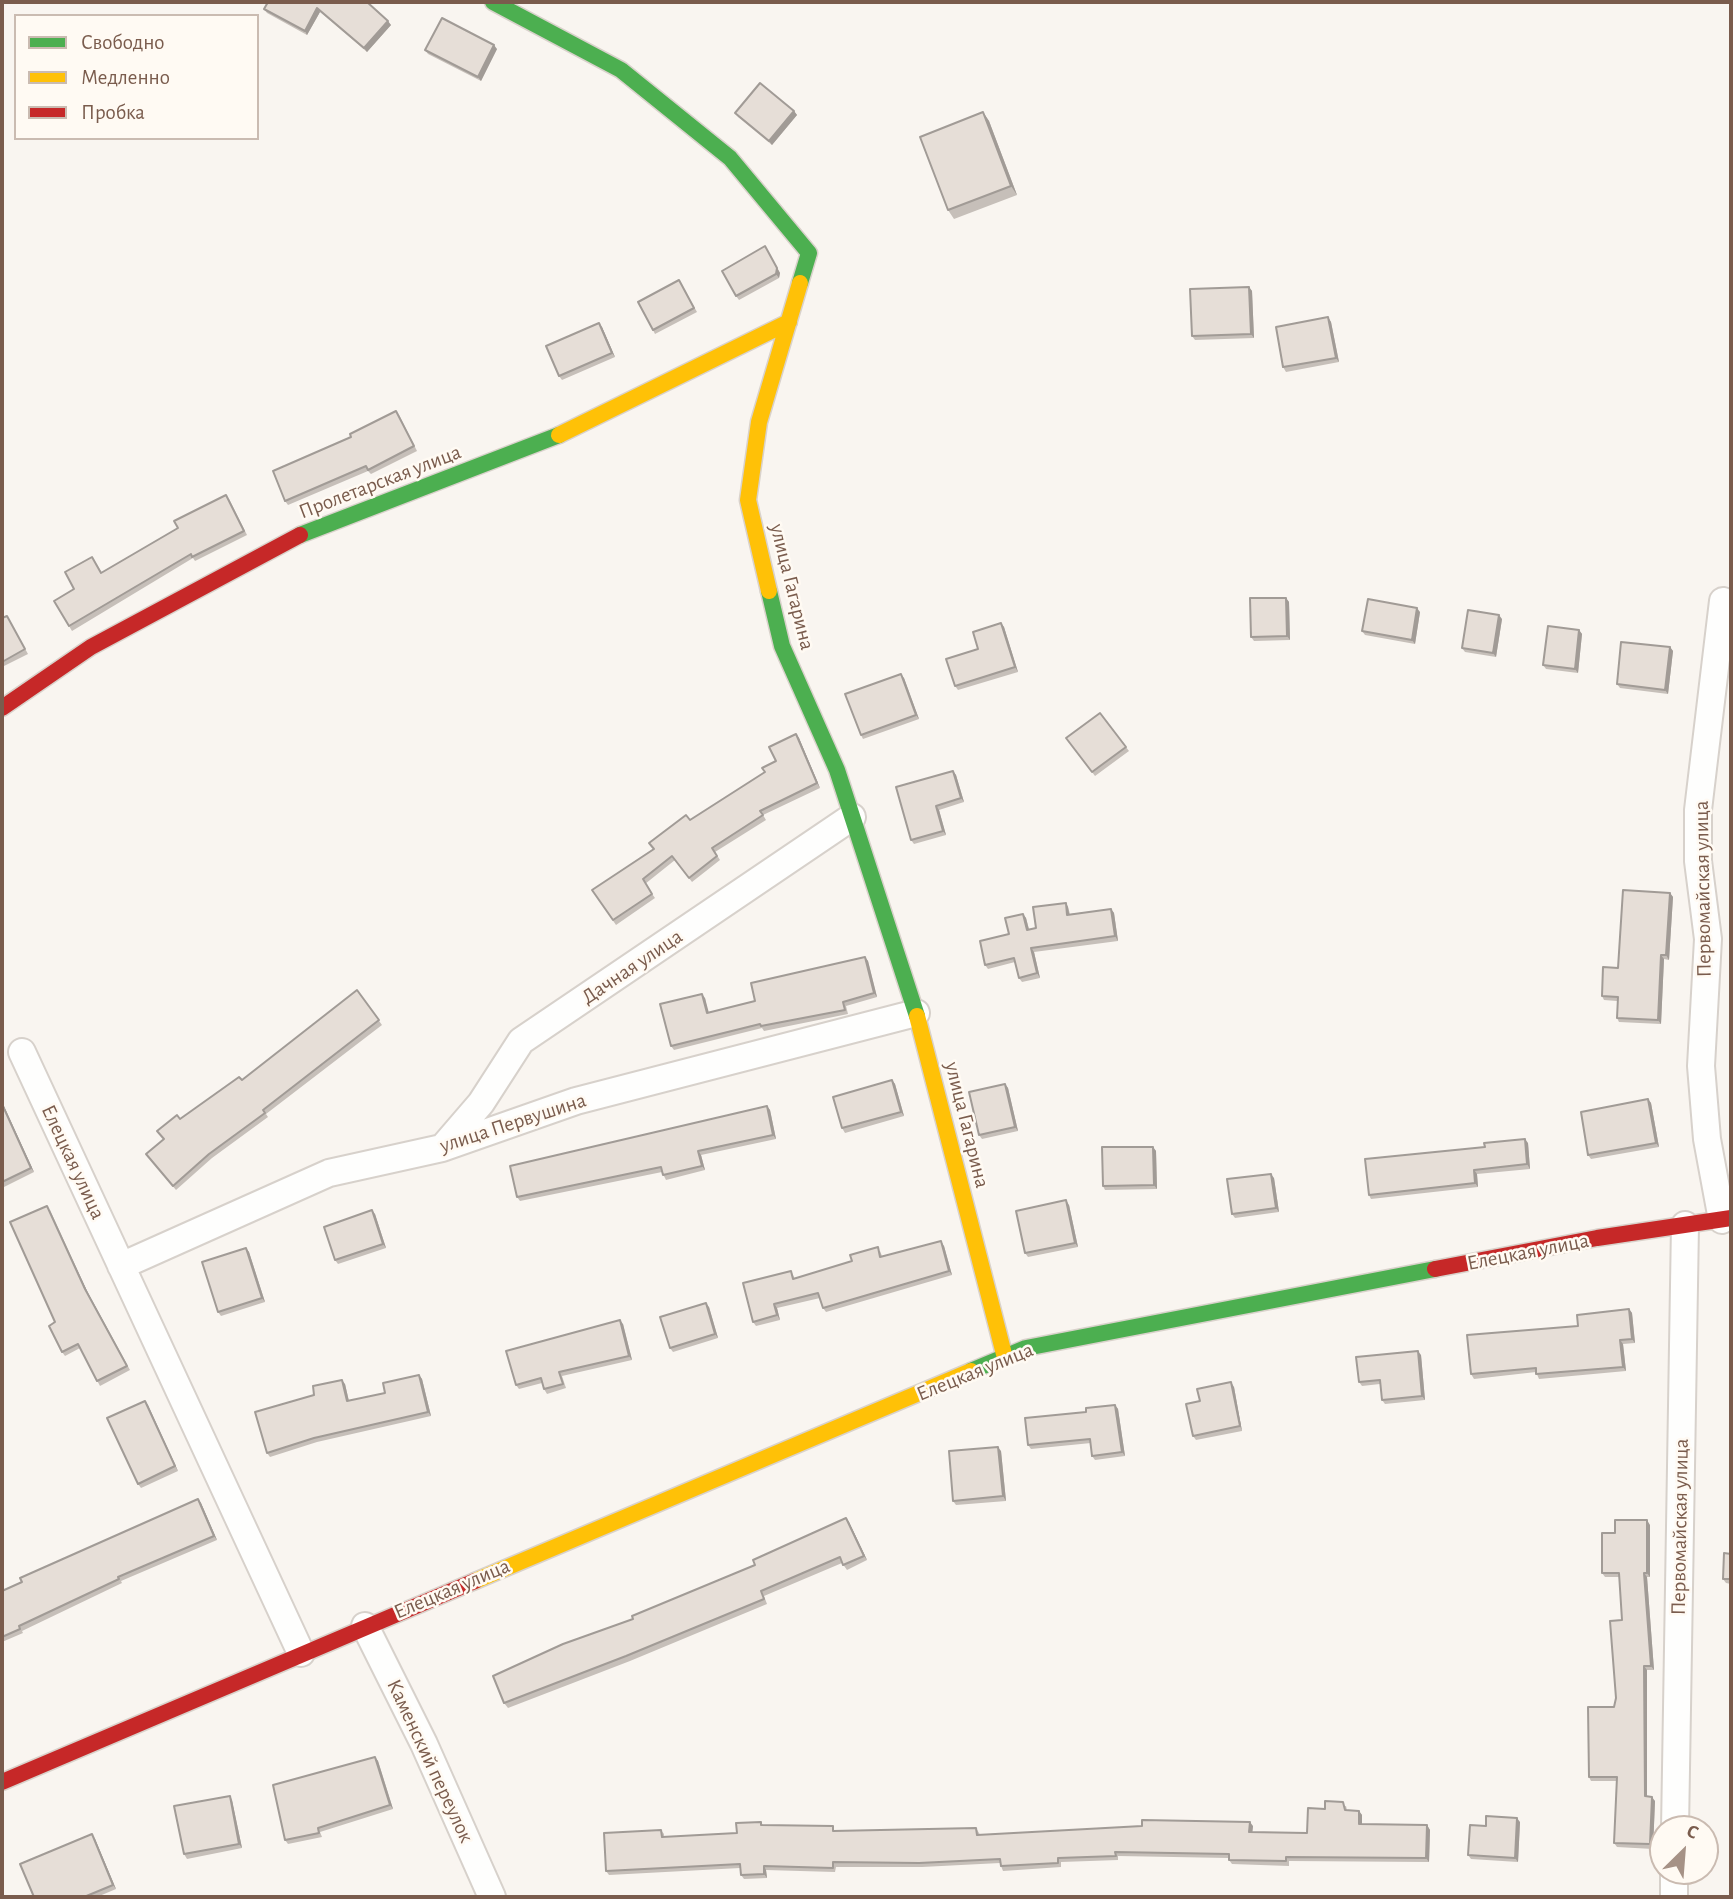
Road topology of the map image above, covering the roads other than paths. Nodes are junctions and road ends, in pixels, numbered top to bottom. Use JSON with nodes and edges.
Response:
{"nodes":[{"id":1,"x":493,"y":2,"type":"edge"},
{"id":2,"x":789,"y":322,"type":"junction"},
{"id":3,"x":1723,"y":601,"type":"dead end"},
{"id":4,"x":2,"y":708,"type":"edge"},
{"id":5,"x":852,"y":817,"type":"junction"},
{"id":6,"x":916,"y":1013,"type":"junction"},
{"id":7,"x":22,"y":1052,"type":"dead end"},
{"id":8,"x":442,"y":1148,"type":"junction"},
{"id":9,"x":1727,"y":1219,"type":"edge"},
{"id":10,"x":1685,"y":1225,"type":"junction"},
{"id":11,"x":121,"y":1266,"type":"junction"},
{"id":12,"x":1005,"y":1358,"type":"junction"},
{"id":13,"x":365,"y":1626,"type":"junction"},
{"id":14,"x":301,"y":1653,"type":"junction"},
{"id":15,"x":2,"y":1782,"type":"edge"},
{"id":16,"x":1675,"y":1815,"type":"edge"},
{"id":17,"x":492,"y":1897,"type":"edge"}],
"edges":[{"from":1,"to":2,"type":"street","name":"улица Гагарина"},
{"from":2,"to":4,"type":"street","name":"Пролетарская улица"},
{"from":2,"to":5,"type":"street","name":"улица Гагарина"},
{"from":3,"to":9,"type":"street","name":"Первомайская улица"},
{"from":5,"to":6,"type":"street","name":"улица Гагарина"},
{"from":5,"to":8,"type":"street","name":"Дачная улица"},
{"from":6,"to":8,"type":"street","name":"улица Первушина"},
{"from":6,"to":12,"type":"street","name":"улица Гагарина"},
{"from":7,"to":11,"type":"street","name":"Елецкая улица"},
{"from":8,"to":11,"type":"street","name":"улица Первушина"},
{"from":9,"to":10,"type":"street","name":"Елецкая улица"},
{"from":10,"to":12,"type":"street","name":"Елецкая улица"},
{"from":10,"to":16,"type":"street","name":"Первомайская улица"},
{"from":11,"to":14,"type":"street","name":"Елецкая улица"},
{"from":12,"to":13,"type":"street","name":"Елецкая улица"},
{"from":13,"to":14,"type":"street","name":"Елецкая улица"},
{"from":13,"to":17,"type":"street","name":"Каменский переулок"},
{"from":14,"to":15,"type":"street","name":"Елецкая улица"}]}
